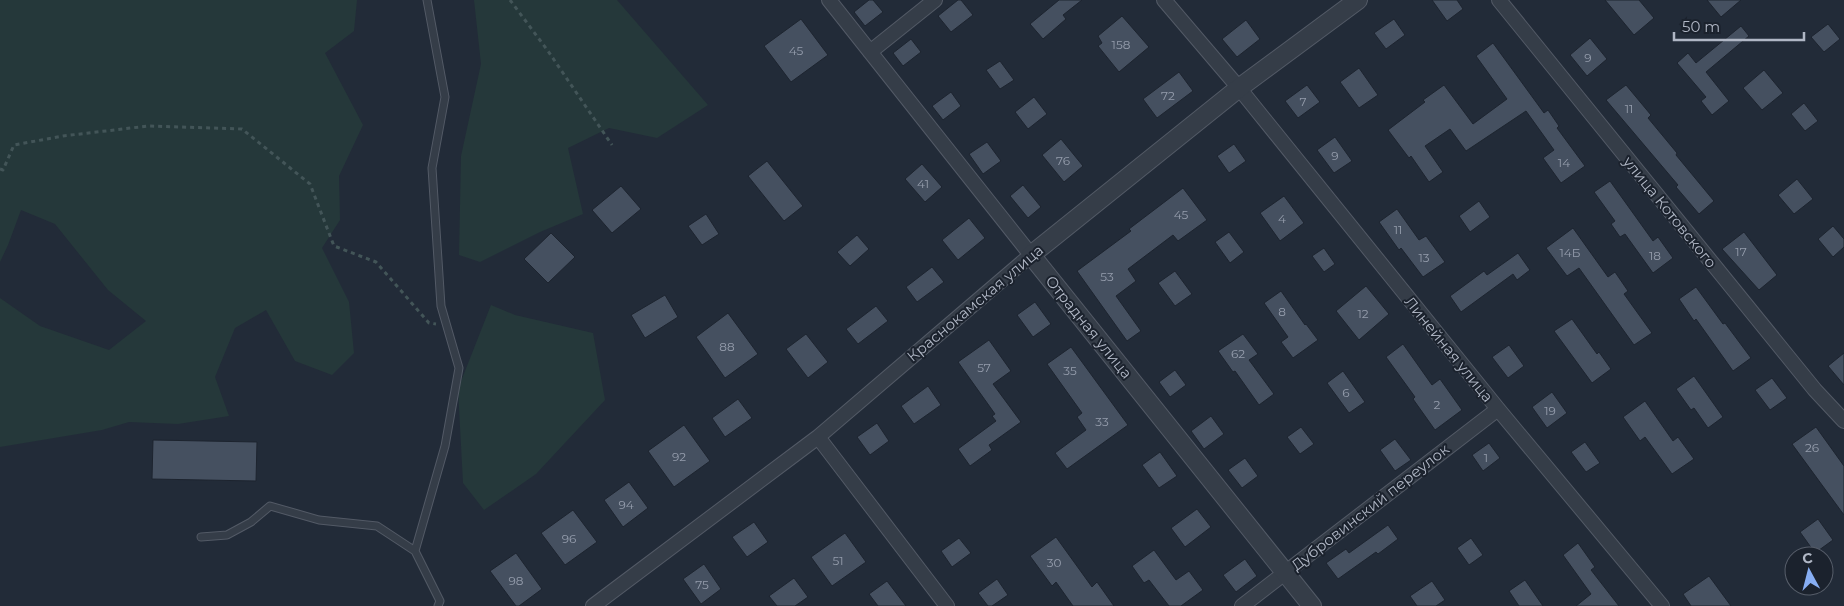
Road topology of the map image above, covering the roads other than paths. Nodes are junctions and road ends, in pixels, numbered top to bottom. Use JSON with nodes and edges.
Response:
{"nodes":[{"id":1,"x":427,"y":0,"type":"edge"},
{"id":2,"x":829,"y":0,"type":"edge"},
{"id":3,"x":935,"y":0,"type":"edge"},
{"id":4,"x":1164,"y":0,"type":"edge"},
{"id":5,"x":1358,"y":0,"type":"edge"},
{"id":6,"x":1499,"y":0,"type":"edge"},
{"id":7,"x":870,"y":52,"type":"junction"},
{"id":8,"x":1240,"y":88,"type":"junction"},
{"id":9,"x":1031,"y":255,"type":"junction"},
{"id":10,"x":1498,"y":409,"type":"junction"},
{"id":11,"x":1844,"y":422,"type":"edge"},
{"id":12,"x":818,"y":437,"type":"junction"},
{"id":13,"x":201,"y":537,"type":"dead end"},
{"id":14,"x":415,"y":551,"type":"junction"},
{"id":15,"x":1284,"y":572,"type":"junction"},
{"id":16,"x":595,"y":605,"type":"edge"},
{"id":17,"x":438,"y":606,"type":"edge"},
{"id":18,"x":947,"y":606,"type":"edge"},
{"id":19,"x":1242,"y":606,"type":"edge"},
{"id":20,"x":1312,"y":606,"type":"edge"},
{"id":21,"x":1662,"y":606,"type":"edge"}],
"edges":[{"from":1,"to":14,"type":"lane"},
{"from":2,"to":7,"type":"street","name":"Отрадная улица"},
{"from":3,"to":7,"type":"street"},
{"from":4,"to":8,"type":"street","name":"Линейная улица"},
{"from":5,"to":8,"type":"street","name":"Краснокамская улица"},
{"from":6,"to":11,"type":"street","name":"улица Котовского"},
{"from":7,"to":9,"type":"street","name":"Отрадная улица"},
{"from":8,"to":9,"type":"street","name":"Краснокамская улица"},
{"from":8,"to":10,"type":"street","name":"Линейная улица"},
{"from":9,"to":12,"type":"street","name":"Краснокамская улица"},
{"from":9,"to":15,"type":"street","name":"Отрадная улица"},
{"from":10,"to":15,"type":"street","name":"Дубровинский переулок"},
{"from":10,"to":21,"type":"street","name":"Линейная улица"},
{"from":12,"to":16,"type":"street","name":"Краснокамская улица"},
{"from":12,"to":18,"type":"street"},
{"from":13,"to":14,"type":"lane"},
{"from":14,"to":17,"type":"lane"},
{"from":15,"to":19,"type":"street","name":"Дубровинский переулок"},
{"from":15,"to":20,"type":"street","name":"Отрадная улица"}]}
